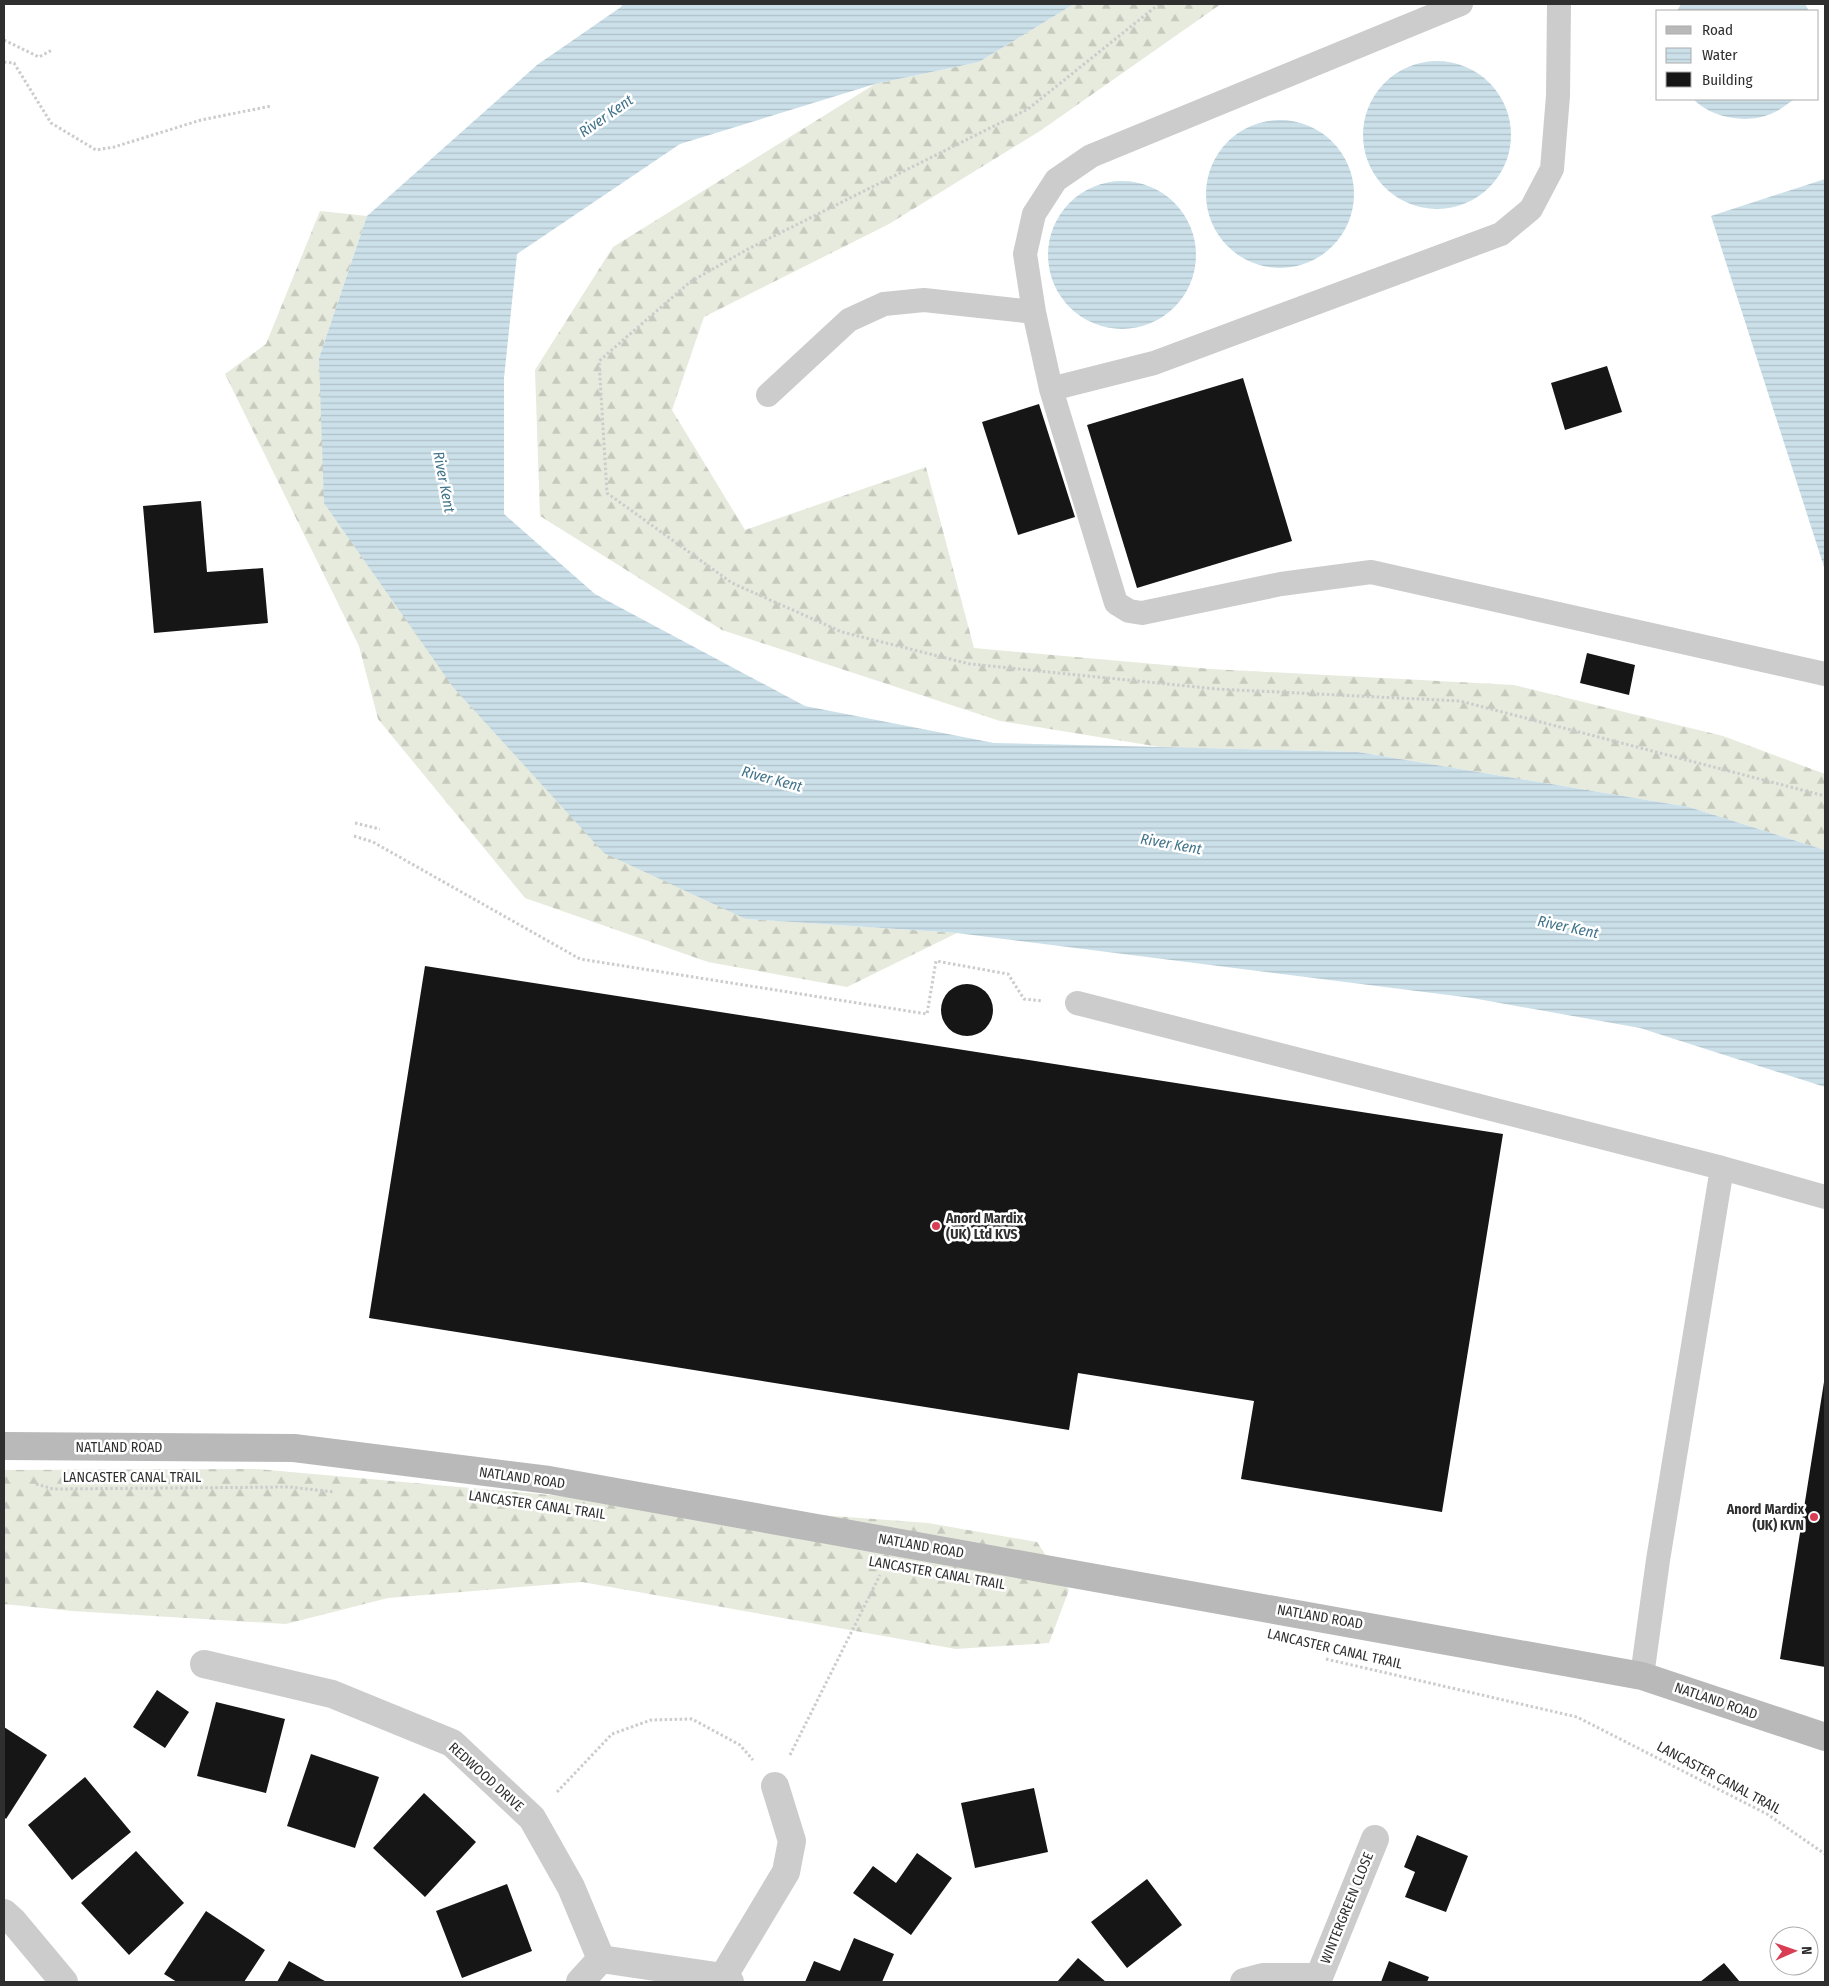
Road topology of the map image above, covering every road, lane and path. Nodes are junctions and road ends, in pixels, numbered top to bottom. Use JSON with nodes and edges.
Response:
{"nodes":[{"id":1,"x":1461,"y":4,"type":"edge"},
{"id":2,"x":1559,"y":4,"type":"edge"},
{"id":3,"x":4,"y":40,"type":"edge"},
{"id":4,"x":52,"y":50,"type":"dead end"},
{"id":5,"x":4,"y":62,"type":"edge"},
{"id":6,"x":271,"y":106,"type":"dead end"},
{"id":7,"x":1034,"y":312,"type":"junction"},
{"id":8,"x":1051,"y":389,"type":"junction"},
{"id":9,"x":768,"y":395,"type":"dead end"},
{"id":10,"x":1825,"y":674,"type":"edge"},
{"id":11,"x":355,"y":822,"type":"dead end"},
{"id":12,"x":380,"y":830,"type":"dead end"},
{"id":13,"x":354,"y":836,"type":"dead end"},
{"id":14,"x":1077,"y":1003,"type":"joint"},
{"id":15,"x":1722,"y":1168,"type":"junction"},
{"id":16,"x":1825,"y":1197,"type":"edge"},
{"id":17,"x":4,"y":1446,"type":"edge"},
{"id":18,"x":28,"y":1482,"type":"dead end"},
{"id":19,"x":339,"y":1493,"type":"dead end"},
{"id":20,"x":871,"y":1573,"type":"dead end"},
{"id":21,"x":1326,"y":1658,"type":"dead end"},
{"id":22,"x":204,"y":1664,"type":"dead end"},
{"id":23,"x":1642,"y":1676,"type":"junction"},
{"id":24,"x":1825,"y":1737,"type":"edge"},
{"id":25,"x":775,"y":1786,"type":"junction"},
{"id":26,"x":532,"y":1818,"type":"junction"},
{"id":27,"x":1375,"y":1839,"type":"dead end"},
{"id":28,"x":1825,"y":1854,"type":"edge"},
{"id":29,"x":4,"y":1913,"type":"edge"},
{"id":30,"x":601,"y":1959,"type":"junction"},
{"id":31,"x":726,"y":1979,"type":"edge"},
{"id":32,"x":1318,"y":1979,"type":"edge"},
{"id":33,"x":64,"y":1982,"type":"edge"},
{"id":34,"x":580,"y":1982,"type":"edge"},
{"id":35,"x":1244,"y":1982,"type":"edge"}],
"edges":[{"from":1,"to":7,"type":"lane"},
{"from":2,"to":8,"type":"lane"},
{"from":3,"to":4,"type":"path"},
{"from":5,"to":6,"type":"path"},
{"from":7,"to":8,"type":"lane"},
{"from":7,"to":9,"type":"lane"},
{"from":8,"to":10,"type":"lane"},
{"from":11,"to":12,"type":"path"},
{"from":13,"to":14,"type":"path"},
{"from":14,"to":15,"type":"lane"},
{"from":15,"to":16,"type":"lane"},
{"from":15,"to":23,"type":"lane"},
{"from":17,"to":23,"type":"street","name":"NATLAND ROAD"},
{"from":18,"to":19,"type":"path","name":"LANCASTER CANAL TRAIL"},
{"from":20,"to":25,"type":"path","name":"LANCASTER CANAL TRAIL"},
{"from":21,"to":28,"type":"path","name":"LANCASTER CANAL TRAIL"},
{"from":22,"to":26,"type":"street","name":"REDWOOD DRIVE"},
{"from":23,"to":24,"type":"street","name":"NATLAND ROAD"},
{"from":25,"to":26,"type":"path"},
{"from":25,"to":31,"type":"street"},
{"from":26,"to":30,"type":"street","name":"REDWOOD DRIVE"},
{"from":27,"to":32,"type":"street","name":"WINTERGREEN CLOSE"},
{"from":29,"to":33,"type":"street"},
{"from":30,"to":31,"type":"street"},
{"from":30,"to":34,"type":"street"},
{"from":32,"to":35,"type":"street","name":"WINTERGREEN CLOSE"}]}
